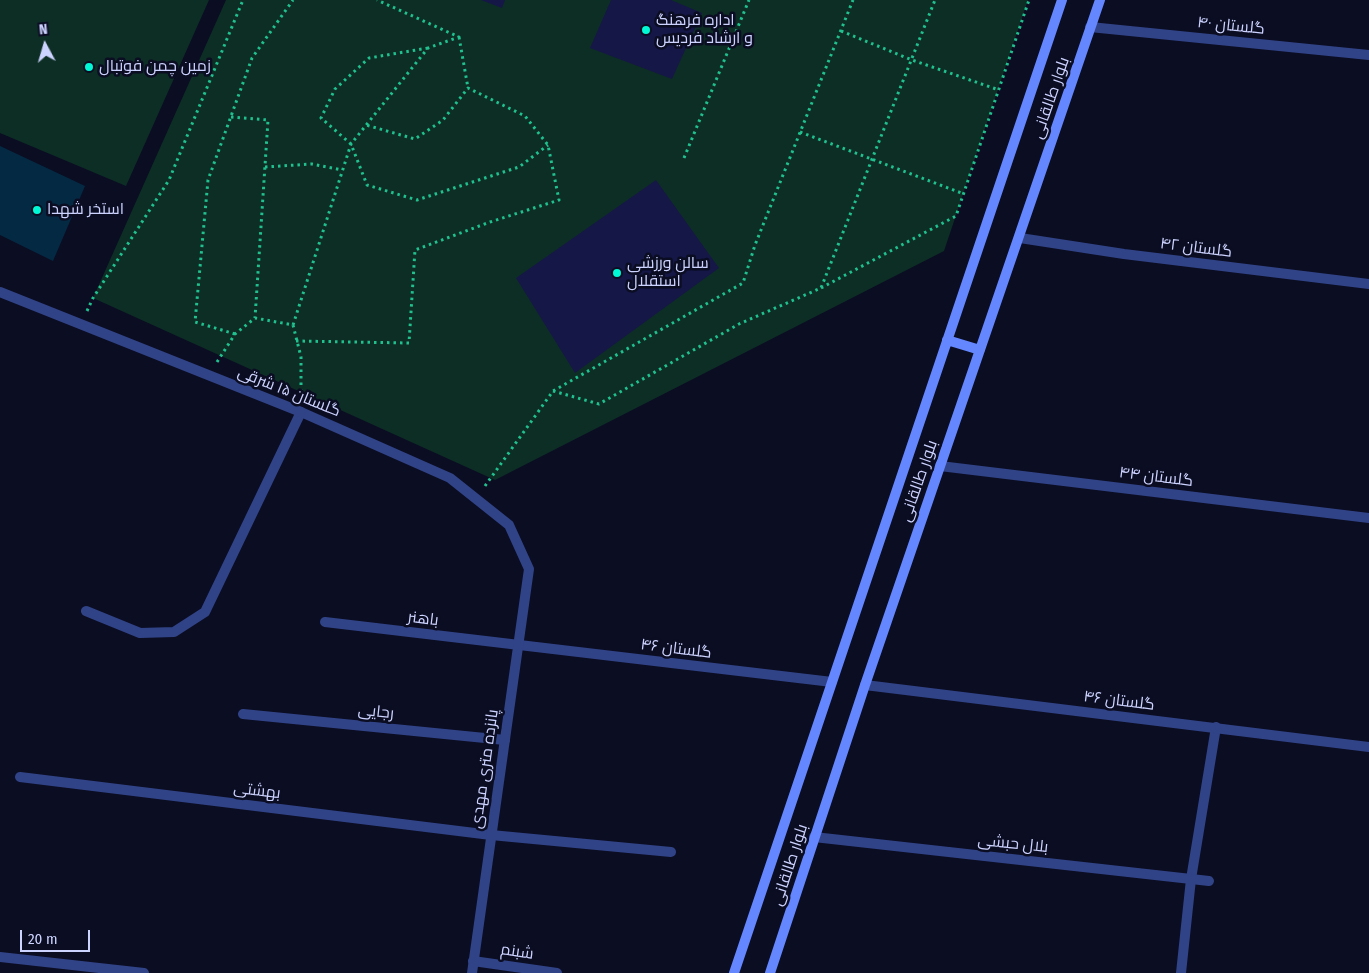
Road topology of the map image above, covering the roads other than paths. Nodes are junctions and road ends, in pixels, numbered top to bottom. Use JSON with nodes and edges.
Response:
{"nodes":[{"id":1,"x":1062,"y":0,"type":"edge"},
{"id":2,"x":1100,"y":0,"type":"edge"},
{"id":3,"x":1090,"y":27,"type":"junction"},
{"id":4,"x":1369,"y":55,"type":"edge"},
{"id":5,"x":1020,"y":238,"type":"junction"},
{"id":6,"x":1369,"y":284,"type":"edge"},
{"id":7,"x":0,"y":292,"type":"edge"},
{"id":8,"x":947,"y":340,"type":"junction"},
{"id":9,"x":980,"y":350,"type":"junction"},
{"id":10,"x":301,"y":412,"type":"junction"},
{"id":11,"x":940,"y":466,"type":"junction"},
{"id":12,"x":1369,"y":518,"type":"edge"},
{"id":13,"x":528,"y":569,"type":"joint"},
{"id":14,"x":86,"y":611,"type":"dead end"},
{"id":15,"x":325,"y":622,"type":"dead end"},
{"id":16,"x":518,"y":645,"type":"junction"},
{"id":17,"x":832,"y":682,"type":"junction"},
{"id":18,"x":865,"y":685,"type":"junction"},
{"id":19,"x":244,"y":714,"type":"dead end"},
{"id":20,"x":1216,"y":727,"type":"junction"},
{"id":21,"x":505,"y":740,"type":"junction"},
{"id":22,"x":1369,"y":746,"type":"edge"},
{"id":23,"x":20,"y":777,"type":"dead end"},
{"id":24,"x":491,"y":834,"type":"junction"},
{"id":25,"x":814,"y":837,"type":"junction"},
{"id":26,"x":671,"y":852,"type":"dead end"},
{"id":27,"x":1191,"y":879,"type":"junction"},
{"id":28,"x":1209,"y":881,"type":"dead end"},
{"id":29,"x":0,"y":957,"type":"edge"},
{"id":30,"x":473,"y":961,"type":"junction"},
{"id":31,"x":144,"y":973,"type":"edge"},
{"id":32,"x":472,"y":973,"type":"edge"},
{"id":33,"x":557,"y":973,"type":"edge"},
{"id":34,"x":734,"y":973,"type":"edge"},
{"id":35,"x":770,"y":973,"type":"edge"},
{"id":36,"x":1181,"y":973,"type":"edge"}],
"edges":[{"from":1,"to":8,"type":"main road","name":"بلوار طالقانی"},
{"from":2,"to":3,"type":"main road","name":"بلوار طالقانی"},
{"from":3,"to":4,"type":"street","name":"گلستان ۴۰"},
{"from":3,"to":5,"type":"main road","name":"بلوار طالقانی"},
{"from":5,"to":6,"type":"street","name":"گلستان ۴۲"},
{"from":5,"to":9,"type":"main road","name":"بلوار طالقانی"},
{"from":7,"to":10,"type":"street","name":"گلستان ۱۵ شرقی"},
{"from":8,"to":9,"type":"main road"},
{"from":8,"to":17,"type":"main road","name":"بلوار طالقانی"},
{"from":9,"to":11,"type":"main road","name":"بلوار طالقانی"},
{"from":10,"to":13,"type":"street","name":"گلستان ۱۵ شرقی"},
{"from":10,"to":14,"type":"street"},
{"from":11,"to":12,"type":"street","name":"گلستان ۴۴"},
{"from":11,"to":18,"type":"main road","name":"بلوار طالقانی"},
{"from":13,"to":16,"type":"street","name":"پانزده متری مهدی"},
{"from":15,"to":16,"type":"street","name":"باهنر"},
{"from":16,"to":17,"type":"street","name":"گلستان ۴۶"},
{"from":16,"to":21,"type":"street","name":"پانزده متری مهدی"},
{"from":17,"to":34,"type":"main road","name":"بلوار طالقانی"},
{"from":18,"to":20,"type":"street","name":"گلستان ۴۶"},
{"from":18,"to":25,"type":"main road","name":"بلوار طالقانی"},
{"from":19,"to":21,"type":"street","name":"رجایی"},
{"from":20,"to":22,"type":"street","name":"گلستان ۴۶"},
{"from":20,"to":27,"type":"street"},
{"from":21,"to":24,"type":"street","name":"پانزده متری مهدی"},
{"from":23,"to":24,"type":"street","name":"بهشتی"},
{"from":24,"to":26,"type":"street","name":"بهشتی"},
{"from":24,"to":30,"type":"street","name":"پانزده متری مهدی"},
{"from":25,"to":27,"type":"street","name":"بلال حبشی"},
{"from":25,"to":35,"type":"main road","name":"بلوار طالقانی"},
{"from":27,"to":28,"type":"street","name":"بلال حبشی"},
{"from":27,"to":36,"type":"street"},
{"from":29,"to":31,"type":"street"},
{"from":30,"to":32,"type":"street","name":"پانزده متری مهدی"},
{"from":30,"to":33,"type":"street","name":"شبنم"}]}
